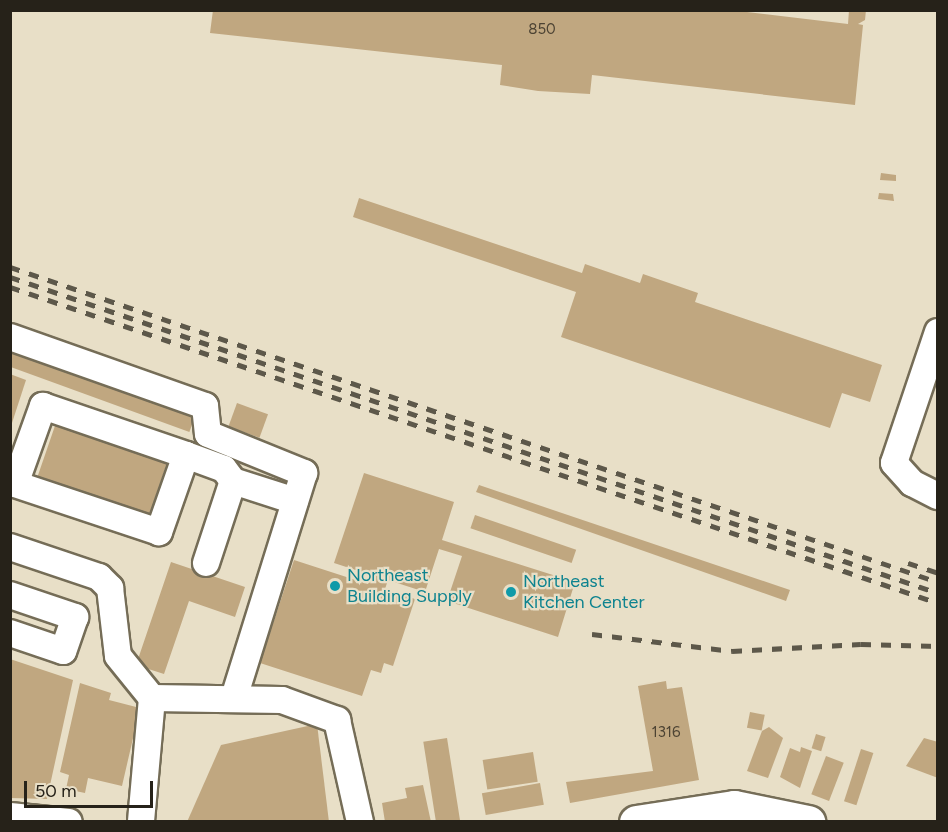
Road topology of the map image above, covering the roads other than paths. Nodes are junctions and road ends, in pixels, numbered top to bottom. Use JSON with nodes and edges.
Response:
{"nodes":[{"id":1,"x":938,"y":332,"type":"edge"},
{"id":2,"x":10,"y":337,"type":"edge"},
{"id":3,"x":186,"y":455,"type":"junction"},
{"id":4,"x":234,"y":481,"type":"junction"},
{"id":5,"x":938,"y":496,"type":"edge"},
{"id":6,"x":295,"y":501,"type":"junction"},
{"id":7,"x":10,"y":547,"type":"edge"},
{"id":8,"x":207,"y":563,"type":"dead end"},
{"id":9,"x":10,"y":595,"type":"edge"},
{"id":10,"x":10,"y":633,"type":"edge"},
{"id":11,"x":152,"y":698,"type":"junction"},
{"id":12,"x":234,"y":698,"type":"junction"},
{"id":13,"x":10,"y":816,"type":"edge"},
{"id":14,"x":791,"y":819,"type":"edge"},
{"id":15,"x":69,"y":822,"type":"edge"},
{"id":16,"x":141,"y":822,"type":"edge"},
{"id":17,"x":360,"y":822,"type":"edge"},
{"id":18,"x":636,"y":822,"type":"edge"}],
"edges":[{"from":1,"to":5,"type":"street"},
{"from":2,"to":6,"type":"street"},
{"from":3,"to":3,"type":"street"},
{"from":3,"to":4,"type":"street"},
{"from":4,"to":6,"type":"street"},
{"from":4,"to":8,"type":"street"},
{"from":6,"to":12,"type":"street"},
{"from":7,"to":11,"type":"street"},
{"from":9,"to":10,"type":"street"},
{"from":11,"to":12,"type":"street"},
{"from":11,"to":16,"type":"street"},
{"from":12,"to":17,"type":"street"},
{"from":13,"to":15,"type":"street"},
{"from":14,"to":18,"type":"main road"}]}
